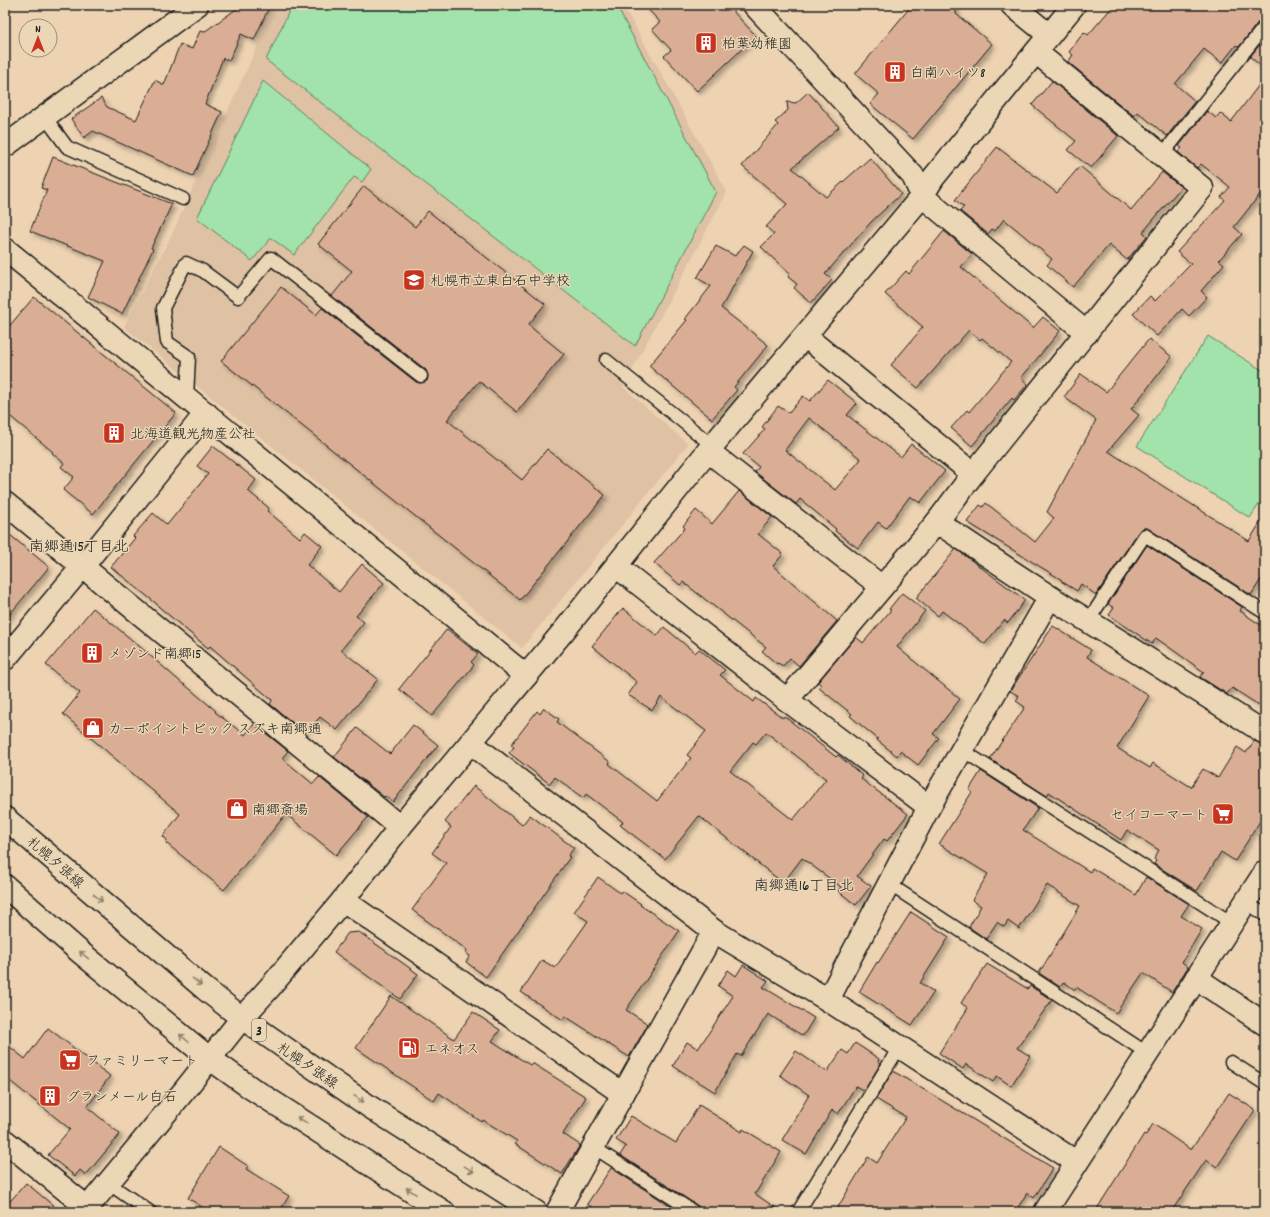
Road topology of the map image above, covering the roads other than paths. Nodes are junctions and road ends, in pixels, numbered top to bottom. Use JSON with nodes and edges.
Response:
{"nodes":[{"id":1,"x":754,"y":5,"type":"edge"},
{"id":2,"x":1012,"y":5,"type":"edge"},
{"id":3,"x":1074,"y":5,"type":"edge"},
{"id":4,"x":186,"y":8,"type":"edge"},
{"id":5,"x":1265,"y":26,"type":"edge"},
{"id":6,"x":1043,"y":44,"type":"junction"},
{"id":7,"x":45,"y":117,"type":"junction"},
{"id":8,"x":5,"y":146,"type":"edge"},
{"id":9,"x":1162,"y":155,"type":"junction"},
{"id":10,"x":922,"y":196,"type":"junction"},
{"id":11,"x":183,"y":199,"type":"dead end"},
{"id":12,"x":5,"y":249,"type":"edge"},
{"id":13,"x":1087,"y":333,"type":"junction"},
{"id":14,"x":805,"y":336,"type":"junction"},
{"id":15,"x":606,"y":360,"type":"dead end"},
{"id":16,"x":421,"y":376,"type":"dead end"},
{"id":17,"x":187,"y":397,"type":"junction"},
{"id":18,"x":206,"y":413,"type":"junction"},
{"id":19,"x":710,"y":449,"type":"junction"},
{"id":20,"x":972,"y":474,"type":"junction"},
{"id":21,"x":5,"y":503,"type":"edge"},
{"id":22,"x":936,"y":522,"type":"junction"},
{"id":23,"x":616,"y":566,"type":"junction"},
{"id":24,"x":82,"y":567,"type":"junction"},
{"id":25,"x":882,"y":587,"type":"junction"},
{"id":26,"x":1050,"y":597,"type":"junction"},
{"id":27,"x":1265,"y":613,"type":"edge"},
{"id":28,"x":1088,"y":621,"type":"junction"},
{"id":29,"x":5,"y":659,"type":"edge"},
{"id":30,"x":526,"y":676,"type":"junction"},
{"id":31,"x":787,"y":700,"type":"junction"},
{"id":32,"x":1265,"y":733,"type":"edge"},
{"id":33,"x":471,"y":743,"type":"junction"},
{"id":34,"x":962,"y":750,"type":"junction"},
{"id":35,"x":929,"y":807,"type":"junction"},
{"id":36,"x":5,"y":818,"type":"edge"},
{"id":37,"x":400,"y":826,"type":"junction"},
{"id":38,"x":1265,"y":872,"type":"edge"},
{"id":39,"x":889,"y":884,"type":"junction"},
{"id":40,"x":5,"y":886,"type":"edge"},
{"id":41,"x":343,"y":900,"type":"junction"},
{"id":42,"x":1246,"y":902,"type":"junction"},
{"id":43,"x":1265,"y":915,"type":"edge"},
{"id":44,"x":1232,"y":923,"type":"junction"},
{"id":45,"x":714,"y":931,"type":"junction"},
{"id":46,"x":1196,"y":978,"type":"junction"},
{"id":47,"x":828,"y":1000,"type":"junction"},
{"id":48,"x":242,"y":1018,"type":"junction"},
{"id":49,"x":1265,"y":1024,"type":"edge"},
{"id":50,"x":900,"y":1046,"type":"junction"},
{"id":51,"x":1147,"y":1053,"type":"junction"},
{"id":52,"x":209,"y":1058,"type":"junction"},
{"id":53,"x":1231,"y":1062,"type":"dead end"},
{"id":54,"x":1265,"y":1084,"type":"edge"},
{"id":55,"x":623,"y":1094,"type":"junction"},
{"id":56,"x":5,"y":1141,"type":"edge"},
{"id":57,"x":593,"y":1147,"type":"junction"},
{"id":58,"x":1076,"y":1162,"type":"junction"},
{"id":59,"x":108,"y":1183,"type":"junction"},
{"id":60,"x":86,"y":1210,"type":"edge"},
{"id":61,"x":150,"y":1212,"type":"edge"},
{"id":62,"x":444,"y":1212,"type":"edge"},
{"id":63,"x":536,"y":1212,"type":"edge"},
{"id":64,"x":557,"y":1212,"type":"edge"},
{"id":65,"x":694,"y":1212,"type":"edge"},
{"id":66,"x":798,"y":1212,"type":"edge"},
{"id":67,"x":1045,"y":1212,"type":"edge"}],
"edges":[{"from":1,"to":10,"type":"street"},
{"from":2,"to":6,"type":"street"},
{"from":3,"to":6,"type":"street"},
{"from":4,"to":7,"type":"street"},
{"from":5,"to":9,"type":"lane"},
{"from":6,"to":9,"type":"street"},
{"from":6,"to":10,"type":"street"},
{"from":7,"to":8,"type":"street"},
{"from":7,"to":11,"type":"lane"},
{"from":9,"to":13,"type":"street"},
{"from":10,"to":13,"type":"street"},
{"from":10,"to":14,"type":"street"},
{"from":12,"to":17,"type":"street"},
{"from":13,"to":20,"type":"street"},
{"from":14,"to":19,"type":"street"},
{"from":14,"to":20,"type":"street"},
{"from":15,"to":19,"type":"lane"},
{"from":16,"to":17,"type":"lane"},
{"from":17,"to":18,"type":"street"},
{"from":18,"to":24,"type":"street"},
{"from":18,"to":30,"type":"street"},
{"from":19,"to":23,"type":"street"},
{"from":19,"to":25,"type":"street"},
{"from":20,"to":22,"type":"street"},
{"from":21,"to":24,"type":"street"},
{"from":22,"to":25,"type":"street"},
{"from":22,"to":26,"type":"street"},
{"from":23,"to":30,"type":"street"},
{"from":23,"to":31,"type":"street"},
{"from":24,"to":29,"type":"street"},
{"from":24,"to":37,"type":"street"},
{"from":25,"to":31,"type":"street"},
{"from":26,"to":28,"type":"street"},
{"from":26,"to":34,"type":"street"},
{"from":27,"to":28,"type":"lane"},
{"from":28,"to":32,"type":"street"},
{"from":30,"to":33,"type":"street"},
{"from":31,"to":35,"type":"street"},
{"from":33,"to":37,"type":"street"},
{"from":33,"to":45,"type":"street"},
{"from":34,"to":35,"type":"street"},
{"from":34,"to":44,"type":"lane"},
{"from":35,"to":39,"type":"street"},
{"from":36,"to":48,"type":"street","name":"札幌夕張線","number":"3","one_way":true},
{"from":37,"to":41,"type":"street"},
{"from":38,"to":42,"type":"street"},
{"from":39,"to":47,"type":"street"},
{"from":39,"to":51,"type":"lane"},
{"from":52,"to":40,"type":"street","one_way":true},
{"from":41,"to":48,"type":"street"},
{"from":41,"to":55,"type":"street"},
{"from":42,"to":43,"type":"lane"},
{"from":42,"to":44,"type":"street"},
{"from":44,"to":46,"type":"street"},
{"from":45,"to":47,"type":"street"},
{"from":45,"to":55,"type":"street"},
{"from":46,"to":49,"type":"street"},
{"from":46,"to":51,"type":"street"},
{"from":47,"to":50,"type":"street"},
{"from":48,"to":52,"type":"street"},
{"from":48,"to":63,"type":"street","name":"札幌夕張線","number":"3","one_way":true},
{"from":50,"to":58,"type":"street"},
{"from":50,"to":66,"type":"lane"},
{"from":51,"to":58,"type":"street"},
{"from":52,"to":59,"type":"street"},
{"from":62,"to":52,"type":"street","one_way":true},
{"from":53,"to":54,"type":"lane"},
{"from":55,"to":57,"type":"street"},
{"from":56,"to":60,"type":"street"},
{"from":57,"to":64,"type":"street"},
{"from":57,"to":65,"type":"lane"},
{"from":58,"to":67,"type":"street"},
{"from":59,"to":60,"type":"street"},
{"from":59,"to":61,"type":"lane"}]}
